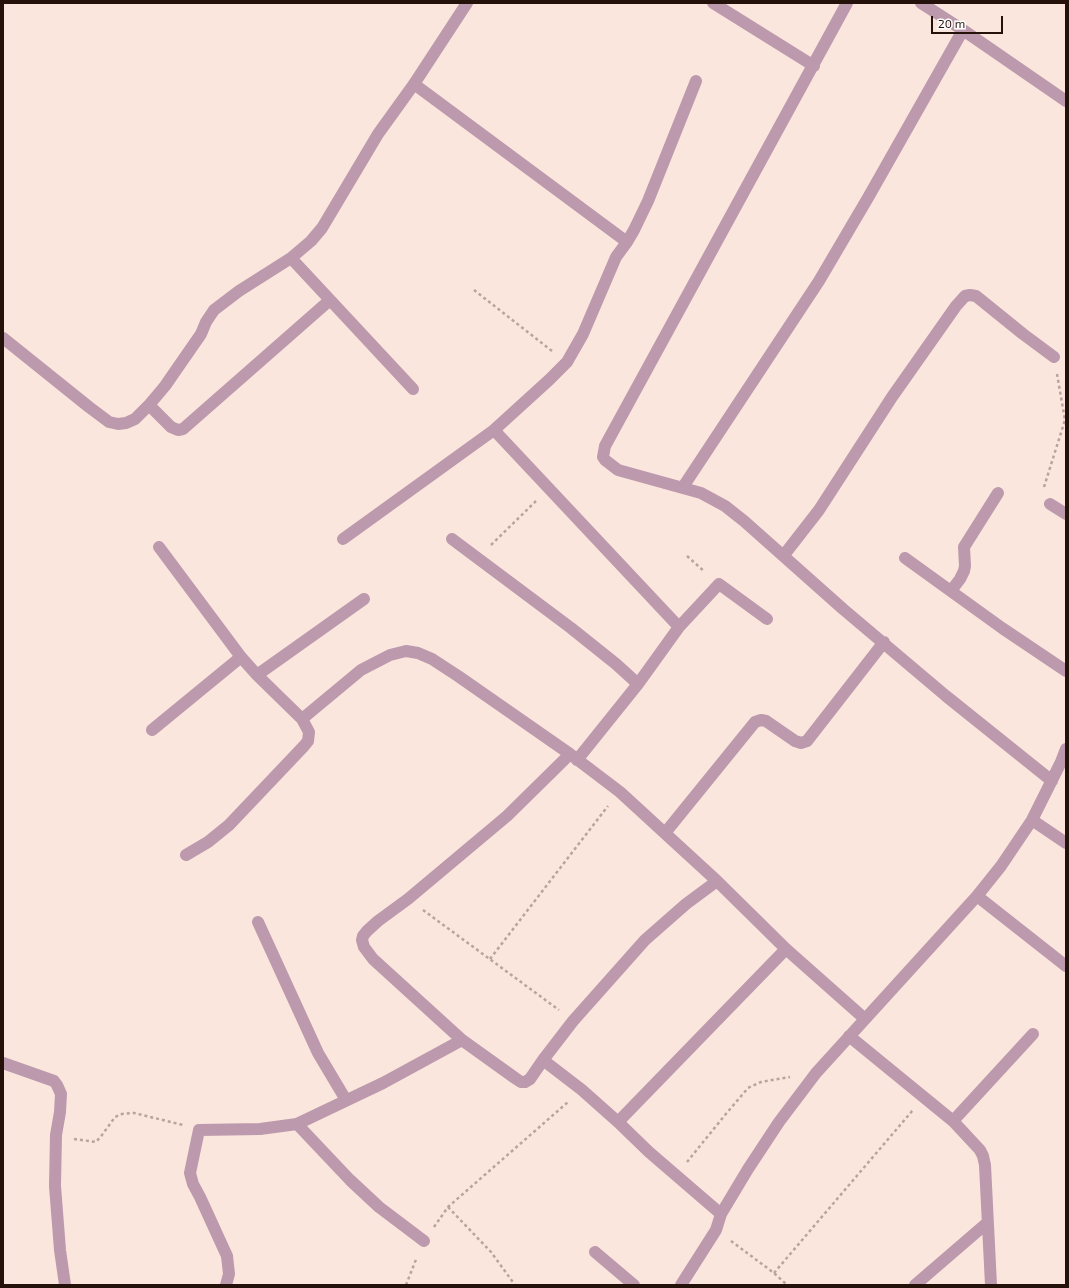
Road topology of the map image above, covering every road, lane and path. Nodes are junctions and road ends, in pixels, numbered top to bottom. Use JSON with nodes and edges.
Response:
{"nodes":[{"id":1,"x":467,"y":3,"type":"edge"},
{"id":2,"x":713,"y":3,"type":"edge"},
{"id":3,"x":847,"y":3,"type":"edge"},
{"id":4,"x":922,"y":3,"type":"edge"},
{"id":5,"x":963,"y":30,"type":"junction"},
{"id":6,"x":814,"y":66,"type":"junction"},
{"id":7,"x":696,"y":81,"type":"dead end"},
{"id":8,"x":414,"y":84,"type":"junction"},
{"id":9,"x":1066,"y":101,"type":"edge"},
{"id":10,"x":627,"y":242,"type":"junction"},
{"id":11,"x":291,"y":258,"type":"junction"},
{"id":12,"x":474,"y":290,"type":"dead end"},
{"id":13,"x":330,"y":300,"type":"junction"},
{"id":14,"x":3,"y":338,"type":"edge"},
{"id":15,"x":1054,"y":357,"type":"joint"},
{"id":16,"x":567,"y":362,"type":"junction"},
{"id":17,"x":413,"y":389,"type":"dead end"},
{"id":18,"x":149,"y":405,"type":"junction"},
{"id":19,"x":494,"y":430,"type":"junction"},
{"id":20,"x":683,"y":487,"type":"junction"},
{"id":21,"x":549,"y":488,"type":"junction"},
{"id":22,"x":998,"y":493,"type":"dead end"},
{"id":23,"x":1050,"y":504,"type":"joint"},
{"id":24,"x":1066,"y":514,"type":"edge"},
{"id":25,"x":343,"y":539,"type":"dead end"},
{"id":26,"x":452,"y":539,"type":"dead end"},
{"id":27,"x":159,"y":546,"type":"dead end"},
{"id":28,"x":784,"y":555,"type":"junction"},
{"id":29,"x":687,"y":556,"type":"dead end"},
{"id":30,"x":478,"y":558,"type":"junction"},
{"id":31,"x":905,"y":558,"type":"dead end"},
{"id":32,"x":719,"y":584,"type":"junction"},
{"id":33,"x":951,"y":591,"type":"junction"},
{"id":34,"x":364,"y":599,"type":"dead end"},
{"id":35,"x":767,"y":619,"type":"dead end"},
{"id":36,"x":679,"y":627,"type":"junction"},
{"id":37,"x":884,"y":642,"type":"junction"},
{"id":38,"x":241,"y":657,"type":"junction"},
{"id":39,"x":1066,"y":671,"type":"edge"},
{"id":40,"x":257,"y":675,"type":"junction"},
{"id":41,"x":638,"y":684,"type":"junction"},
{"id":42,"x":302,"y":720,"type":"junction"},
{"id":43,"x":152,"y":730,"type":"dead end"},
{"id":44,"x":1066,"y":748,"type":"edge"},
{"id":45,"x":574,"y":757,"type":"junction"},
{"id":46,"x":1064,"y":764,"type":"edge"},
{"id":47,"x":1052,"y":781,"type":"junction"},
{"id":48,"x":620,"y":792,"type":"junction"},
{"id":49,"x":1032,"y":820,"type":"junction"},
{"id":50,"x":665,"y":833,"type":"junction"},
{"id":51,"x":1066,"y":843,"type":"edge"},
{"id":52,"x":186,"y":855,"type":"dead end"},
{"id":53,"x":717,"y":881,"type":"junction"},
{"id":54,"x":977,"y":896,"type":"junction"},
{"id":55,"x":408,"y":899,"type":"junction"},
{"id":56,"x":258,"y":922,"type":"dead end"},
{"id":57,"x":786,"y":949,"type":"junction"},
{"id":58,"x":490,"y":959,"type":"junction"},
{"id":59,"x":1066,"y":966,"type":"edge"},
{"id":60,"x":865,"y":1019,"type":"junction"},
{"id":61,"x":573,"y":1021,"type":"junction"},
{"id":62,"x":1033,"y":1034,"type":"dead end"},
{"id":63,"x":849,"y":1036,"type":"junction"},
{"id":64,"x":462,"y":1040,"type":"junction"},
{"id":65,"x":543,"y":1060,"type":"junction"},
{"id":66,"x":3,"y":1063,"type":"edge"},
{"id":67,"x":816,"y":1073,"type":"junction"},
{"id":68,"x":582,"y":1090,"type":"junction"},
{"id":69,"x":923,"y":1098,"type":"junction"},
{"id":70,"x":346,"y":1100,"type":"junction"},
{"id":71,"x":953,"y":1121,"type":"junction"},
{"id":72,"x":618,"y":1122,"type":"junction"},
{"id":73,"x":297,"y":1124,"type":"junction"},
{"id":74,"x":199,"y":1130,"type":"junction"},
{"id":75,"x":56,"y":1136,"type":"junction"},
{"id":76,"x":676,"y":1175,"type":"junction"},
{"id":77,"x":448,"y":1206,"type":"junction"},
{"id":78,"x":721,"y":1214,"type":"junction"},
{"id":79,"x":987,"y":1223,"type":"junction"},
{"id":80,"x":716,"y":1230,"type":"junction"},
{"id":81,"x":424,"y":1241,"type":"junction"},
{"id":82,"x":595,"y":1252,"type":"dead end"},
{"id":83,"x":774,"y":1273,"type":"junction"},
{"id":84,"x":65,"y":1285,"type":"edge"},
{"id":85,"x":226,"y":1285,"type":"edge"},
{"id":86,"x":406,"y":1285,"type":"edge"},
{"id":87,"x":515,"y":1285,"type":"edge"},
{"id":88,"x":634,"y":1285,"type":"edge"},
{"id":89,"x":681,"y":1285,"type":"edge"},
{"id":90,"x":787,"y":1285,"type":"edge"},
{"id":91,"x":915,"y":1285,"type":"edge"},
{"id":92,"x":991,"y":1285,"type":"edge"}],
"edges":[{"from":1,"to":8,"type":"street"},
{"from":2,"to":6,"type":"street"},
{"from":3,"to":6,"type":"street"},
{"from":4,"to":5,"type":"street"},
{"from":5,"to":9,"type":"street"},
{"from":5,"to":20,"type":"street"},
{"from":6,"to":20,"type":"street"},
{"from":7,"to":10,"type":"street"},
{"from":8,"to":10,"type":"street"},
{"from":8,"to":11,"type":"street"},
{"from":10,"to":16,"type":"street"},
{"from":11,"to":13,"type":"street"},
{"from":11,"to":18,"type":"street"},
{"from":12,"to":16,"type":"path"},
{"from":13,"to":17,"type":"street"},
{"from":13,"to":18,"type":"street"},
{"from":14,"to":18,"type":"street"},
{"from":15,"to":23,"type":"path"},
{"from":15,"to":28,"type":"street"},
{"from":16,"to":19,"type":"street"},
{"from":19,"to":21,"type":"street"},
{"from":19,"to":25,"type":"street"},
{"from":20,"to":28,"type":"street"},
{"from":21,"to":30,"type":"path"},
{"from":21,"to":36,"type":"street"},
{"from":22,"to":33,"type":"street"},
{"from":23,"to":24,"type":"street"},
{"from":26,"to":30,"type":"street"},
{"from":27,"to":38,"type":"street"},
{"from":28,"to":37,"type":"street"},
{"from":29,"to":32,"type":"path"},
{"from":30,"to":41,"type":"street"},
{"from":31,"to":33,"type":"street"},
{"from":32,"to":35,"type":"street"},
{"from":32,"to":36,"type":"street"},
{"from":33,"to":39,"type":"street"},
{"from":34,"to":40,"type":"street"},
{"from":36,"to":41,"type":"street"},
{"from":37,"to":47,"type":"street"},
{"from":37,"to":50,"type":"street"},
{"from":38,"to":40,"type":"street"},
{"from":38,"to":43,"type":"street"},
{"from":40,"to":42,"type":"street"},
{"from":41,"to":45,"type":"street"},
{"from":42,"to":45,"type":"street"},
{"from":42,"to":52,"type":"street"},
{"from":44,"to":46,"type":"street"},
{"from":45,"to":48,"type":"street"},
{"from":45,"to":55,"type":"street"},
{"from":46,"to":47,"type":"street"},
{"from":47,"to":49,"type":"street"},
{"from":48,"to":50,"type":"street"},
{"from":48,"to":58,"type":"path"},
{"from":49,"to":51,"type":"street"},
{"from":49,"to":54,"type":"street"},
{"from":50,"to":53,"type":"street"},
{"from":53,"to":57,"type":"street"},
{"from":53,"to":61,"type":"street"},
{"from":54,"to":59,"type":"street"},
{"from":54,"to":60,"type":"street"},
{"from":55,"to":58,"type":"path"},
{"from":55,"to":64,"type":"street"},
{"from":56,"to":70,"type":"street"},
{"from":57,"to":60,"type":"street"},
{"from":57,"to":72,"type":"street"},
{"from":58,"to":61,"type":"path"},
{"from":60,"to":63,"type":"street"},
{"from":61,"to":65,"type":"street"},
{"from":62,"to":71,"type":"street"},
{"from":63,"to":67,"type":"street"},
{"from":63,"to":69,"type":"street"},
{"from":64,"to":65,"type":"street"},
{"from":64,"to":70,"type":"street"},
{"from":65,"to":68,"type":"street"},
{"from":66,"to":75,"type":"street"},
{"from":67,"to":76,"type":"path"},
{"from":67,"to":78,"type":"street"},
{"from":68,"to":72,"type":"street"},
{"from":68,"to":77,"type":"path"},
{"from":69,"to":71,"type":"street"},
{"from":69,"to":83,"type":"path"},
{"from":70,"to":73,"type":"street"},
{"from":71,"to":79,"type":"street"},
{"from":72,"to":76,"type":"street"},
{"from":73,"to":74,"type":"street"},
{"from":73,"to":81,"type":"street"},
{"from":74,"to":75,"type":"path"},
{"from":74,"to":85,"type":"street"},
{"from":75,"to":84,"type":"street"},
{"from":76,"to":78,"type":"street"},
{"from":77,"to":81,"type":"path"},
{"from":77,"to":87,"type":"path"},
{"from":78,"to":80,"type":"street"},
{"from":79,"to":91,"type":"street"},
{"from":79,"to":92,"type":"street"},
{"from":80,"to":83,"type":"path"},
{"from":80,"to":89,"type":"street"},
{"from":81,"to":86,"type":"path"},
{"from":82,"to":88,"type":"street"},
{"from":83,"to":90,"type":"path"}]}
